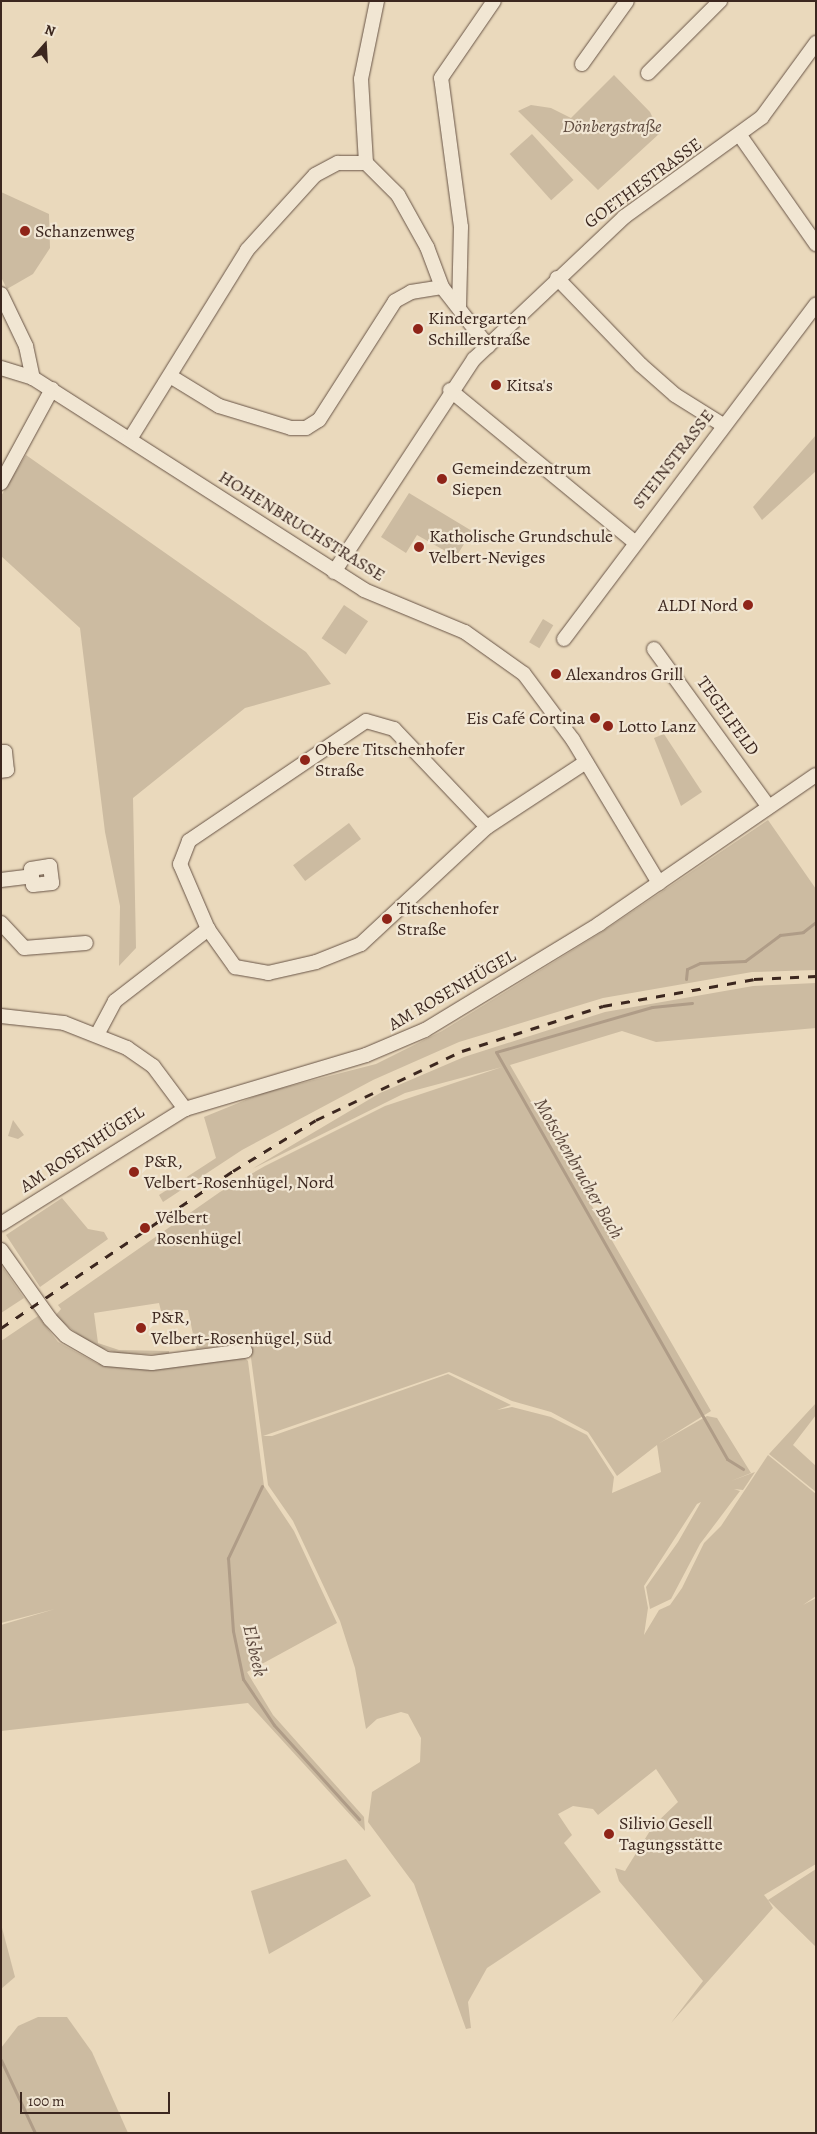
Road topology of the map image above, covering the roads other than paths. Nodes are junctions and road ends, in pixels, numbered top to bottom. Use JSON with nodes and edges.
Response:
{"nodes":[{"id":1,"x":377,"y":1,"type":"edge"},
{"id":2,"x":494,"y":1,"type":"edge"},
{"id":3,"x":627,"y":1,"type":"edge"},
{"id":4,"x":720,"y":1,"type":"edge"},
{"id":5,"x":816,"y":43,"type":"edge"},
{"id":6,"x":582,"y":64,"type":"dead end"},
{"id":7,"x":648,"y":73,"type":"dead end"},
{"id":8,"x":741,"y":136,"type":"junction"},
{"id":9,"x":366,"y":163,"type":"junction"},
{"id":10,"x":816,"y":244,"type":"edge"},
{"id":11,"x":557,"y":278,"type":"junction"},
{"id":12,"x":442,"y":287,"type":"junction"},
{"id":13,"x":1,"y":294,"type":"edge"},
{"id":14,"x":816,"y":304,"type":"edge"},
{"id":15,"x":458,"y":308,"type":"junction"},
{"id":16,"x":488,"y":346,"type":"junction"},
{"id":17,"x":1,"y":368,"type":"edge"},
{"id":18,"x":170,"y":376,"type":"junction"},
{"id":19,"x":33,"y":378,"type":"junction"},
{"id":20,"x":52,"y":389,"type":"junction"},
{"id":21,"x":450,"y":390,"type":"junction"},
{"id":22,"x":723,"y":425,"type":"junction"},
{"id":23,"x":130,"y":439,"type":"junction"},
{"id":24,"x":1,"y":483,"type":"edge"},
{"id":25,"x":633,"y":541,"type":"junction"},
{"id":26,"x":334,"y":572,"type":"junction"},
{"id":27,"x":564,"y":639,"type":"dead end"},
{"id":28,"x":654,"y":649,"type":"dead end"},
{"id":29,"x":1,"y":752,"type":"edge"},
{"id":30,"x":586,"y":762,"type":"junction"},
{"id":31,"x":1,"y":771,"type":"edge"},
{"id":32,"x":816,"y":775,"type":"edge"},
{"id":33,"x":769,"y":807,"type":"junction"},
{"id":34,"x":487,"y":827,"type":"junction"},
{"id":35,"x":32,"y":876,"type":"dead end"},
{"id":36,"x":1,"y":880,"type":"edge"},
{"id":37,"x":659,"y":883,"type":"junction"},
{"id":38,"x":1,"y":924,"type":"edge"},
{"id":39,"x":208,"y":929,"type":"junction"},
{"id":40,"x":86,"y":943,"type":"dead end"},
{"id":41,"x":1,"y":1016,"type":"edge"},
{"id":42,"x":98,"y":1033,"type":"junction"},
{"id":43,"x":185,"y":1109,"type":"junction"},
{"id":44,"x":1,"y":1224,"type":"edge"},
{"id":45,"x":1,"y":1250,"type":"edge"},
{"id":46,"x":245,"y":1351,"type":"dead end"}],
"edges":[{"from":1,"to":9,"type":"street"},
{"from":2,"to":15,"type":"street"},
{"from":3,"to":6,"type":"street"},
{"from":4,"to":7,"type":"street"},
{"from":5,"to":8,"type":"street","name":"GOETHESTRASSE"},
{"from":8,"to":10,"type":"street"},
{"from":8,"to":11,"type":"street","name":"GOETHESTRASSE"},
{"from":9,"to":12,"type":"street"},
{"from":9,"to":18,"type":"street"},
{"from":11,"to":16,"type":"street","name":"GOETHESTRASSE"},
{"from":11,"to":22,"type":"street"},
{"from":12,"to":15,"type":"street"},
{"from":12,"to":18,"type":"street"},
{"from":13,"to":19,"type":"street"},
{"from":14,"to":22,"type":"street","name":"STEINSTRASSE"},
{"from":15,"to":16,"type":"street"},
{"from":16,"to":21,"type":"street","name":"GOETHESTRASSE"},
{"from":17,"to":19,"type":"street","name":"HOHENBRUCHSTRASSE"},
{"from":18,"to":23,"type":"street"},
{"from":19,"to":20,"type":"street","name":"HOHENBRUCHSTRASSE"},
{"from":20,"to":23,"type":"street","name":"HOHENBRUCHSTRASSE"},
{"from":20,"to":24,"type":"street"},
{"from":21,"to":25,"type":"street"},
{"from":21,"to":26,"type":"street","name":"GOETHESTRASSE"},
{"from":22,"to":25,"type":"street","name":"STEINSTRASSE"},
{"from":23,"to":26,"type":"street","name":"HOHENBRUCHSTRASSE"},
{"from":25,"to":27,"type":"street","name":"STEINSTRASSE"},
{"from":26,"to":30,"type":"street","name":"HOHENBRUCHSTRASSE"},
{"from":28,"to":33,"type":"street","name":"TEGELFELD"},
{"from":29,"to":31,"type":"street"},
{"from":30,"to":34,"type":"street"},
{"from":30,"to":37,"type":"street","name":"HOHENBRUCHSTRASSE"},
{"from":32,"to":33,"type":"street","name":"AM ROSENHÜGEL"},
{"from":33,"to":37,"type":"street","name":"AM ROSENHÜGEL"},
{"from":34,"to":39,"type":"street"},
{"from":34,"to":39,"type":"street"},
{"from":35,"to":36,"type":"street"},
{"from":37,"to":43,"type":"street","name":"AM ROSENHÜGEL"},
{"from":38,"to":40,"type":"street"},
{"from":39,"to":42,"type":"street"},
{"from":41,"to":42,"type":"street"},
{"from":42,"to":43,"type":"street"},
{"from":43,"to":44,"type":"street","name":"AM ROSENHÜGEL"},
{"from":45,"to":46,"type":"street"}]}
